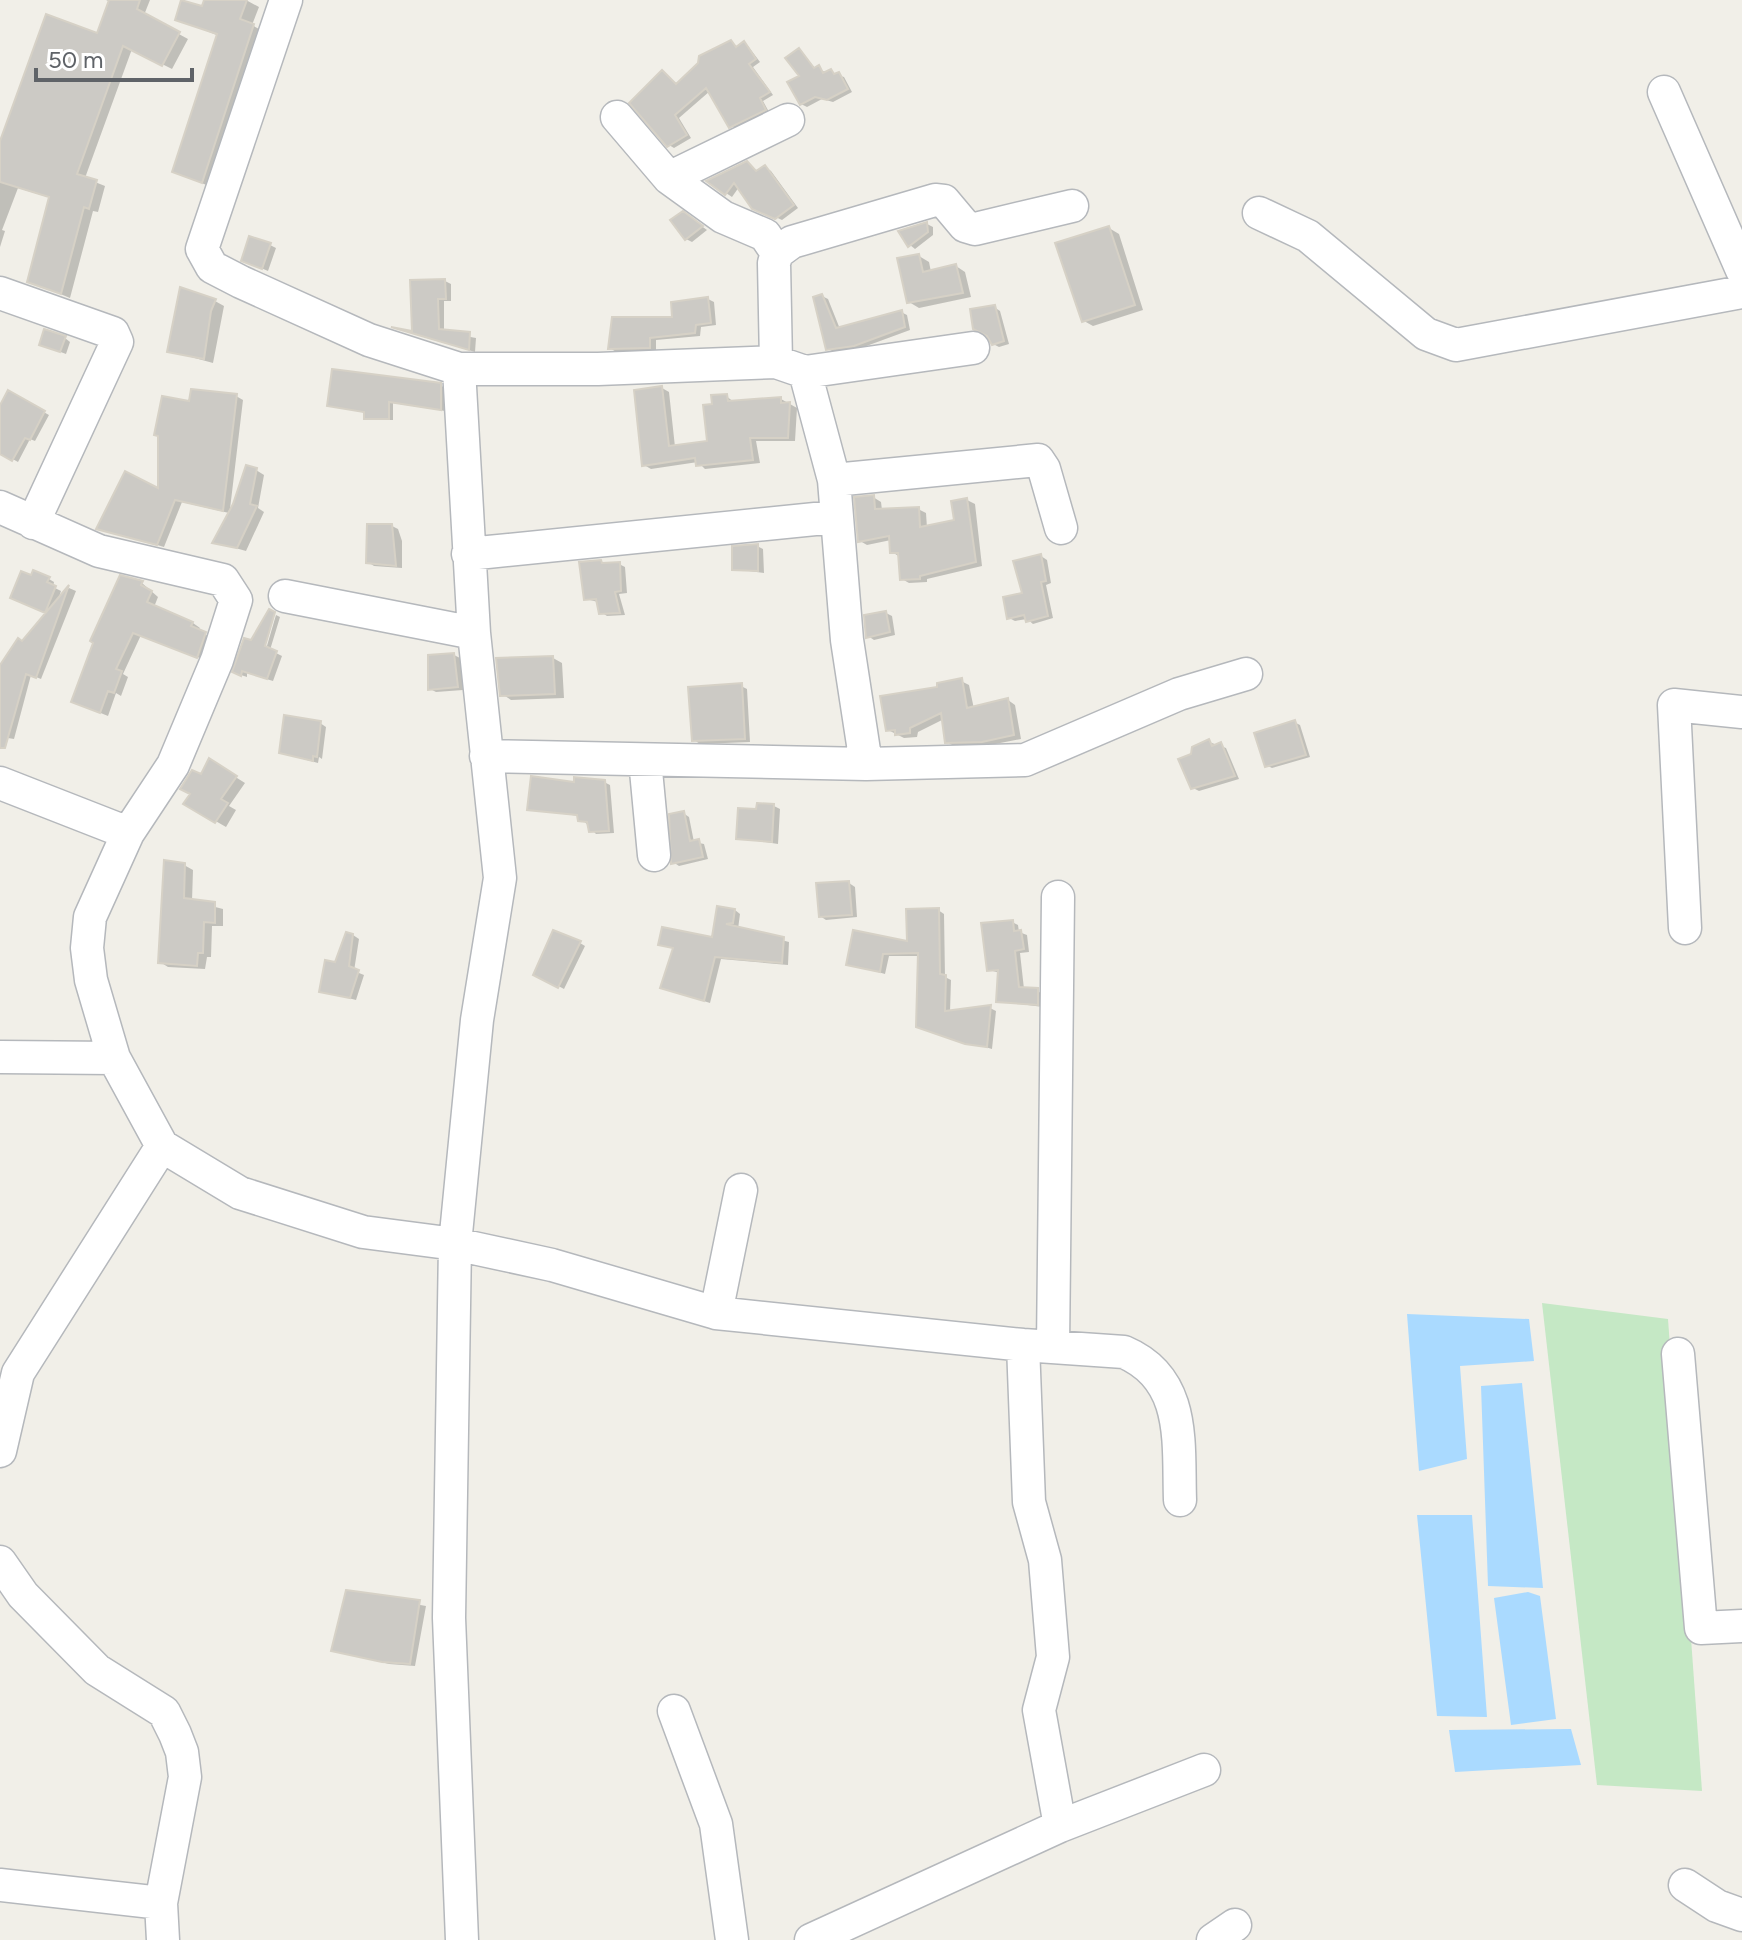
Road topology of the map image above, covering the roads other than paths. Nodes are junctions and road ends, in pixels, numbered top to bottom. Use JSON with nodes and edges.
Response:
{"nodes":[{"id":1,"x":286,"y":0,"type":"edge"},
{"id":2,"x":1664,"y":92,"type":"dead end"},
{"id":3,"x":617,"y":117,"type":"dead end"},
{"id":4,"x":788,"y":120,"type":"dead end"},
{"id":5,"x":669,"y":178,"type":"junction"},
{"id":6,"x":1072,"y":206,"type":"dead end"},
{"id":7,"x":1259,"y":213,"type":"dead end"},
{"id":8,"x":777,"y":253,"type":"junction"},
{"id":9,"x":1742,"y":270,"type":"edge"},
{"id":10,"x":1742,"y":292,"type":"edge"},
{"id":11,"x":0,"y":293,"type":"edge"},
{"id":12,"x":973,"y":348,"type":"dead end"},
{"id":13,"x":790,"y":367,"type":"junction"},
{"id":14,"x":459,"y":369,"type":"junction"},
{"id":15,"x":834,"y":480,"type":"junction"},
{"id":16,"x":0,"y":507,"type":"edge"},
{"id":17,"x":835,"y":517,"type":"junction"},
{"id":18,"x":33,"y":523,"type":"junction"},
{"id":19,"x":1061,"y":528,"type":"dead end"},
{"id":20,"x":468,"y":554,"type":"junction"},
{"id":21,"x":285,"y":596,"type":"dead end"},
{"id":22,"x":474,"y":633,"type":"junction"},
{"id":23,"x":1246,"y":674,"type":"dead end"},
{"id":24,"x":1742,"y":712,"type":"edge"},
{"id":25,"x":486,"y":756,"type":"junction"},
{"id":26,"x":645,"y":760,"type":"junction"},
{"id":27,"x":866,"y":764,"type":"junction"},
{"id":28,"x":0,"y":783,"type":"edge"},
{"id":29,"x":128,"y":833,"type":"junction"},
{"id":30,"x":654,"y":855,"type":"dead end"},
{"id":31,"x":1058,"y":897,"type":"dead end"},
{"id":32,"x":1685,"y":928,"type":"dead end"},
{"id":33,"x":0,"y":1057,"type":"edge"},
{"id":34,"x":114,"y":1058,"type":"junction"},
{"id":35,"x":162,"y":1146,"type":"junction"},
{"id":36,"x":741,"y":1190,"type":"dead end"},
{"id":37,"x":455,"y":1244,"type":"junction"},
{"id":38,"x":716,"y":1313,"type":"junction"},
{"id":39,"x":1038,"y":1346,"type":"junction"},
{"id":40,"x":1678,"y":1354,"type":"dead end"},
{"id":41,"x":9,"y":1371,"type":"edge"},
{"id":42,"x":0,"y":1451,"type":"edge"},
{"id":43,"x":1180,"y":1500,"type":"dead end"},
{"id":44,"x":0,"y":1562,"type":"edge"},
{"id":45,"x":1742,"y":1626,"type":"edge"},
{"id":46,"x":674,"y":1711,"type":"dead end"},
{"id":47,"x":1204,"y":1770,"type":"dead end"},
{"id":48,"x":1060,"y":1826,"type":"junction"},
{"id":49,"x":0,"y":1885,"type":"edge"},
{"id":50,"x":1685,"y":1885,"type":"dead end"},
{"id":51,"x":161,"y":1903,"type":"junction"},
{"id":52,"x":1742,"y":1915,"type":"edge"},
{"id":53,"x":163,"y":1940,"type":"edge"},
{"id":54,"x":462,"y":1940,"type":"edge"},
{"id":55,"x":732,"y":1940,"type":"edge"},
{"id":56,"x":811,"y":1940,"type":"edge"}],
"edges":[{"from":1,"to":14,"type":"street"},
{"from":2,"to":9,"type":"street"},
{"from":3,"to":5,"type":"street"},
{"from":4,"to":5,"type":"street"},
{"from":5,"to":8,"type":"street"},
{"from":6,"to":8,"type":"street"},
{"from":7,"to":10,"type":"street"},
{"from":8,"to":13,"type":"street"},
{"from":11,"to":18,"type":"street"},
{"from":12,"to":13,"type":"street"},
{"from":13,"to":14,"type":"street"},
{"from":13,"to":15,"type":"street"},
{"from":14,"to":20,"type":"street"},
{"from":15,"to":17,"type":"street"},
{"from":15,"to":19,"type":"street"},
{"from":16,"to":18,"type":"street"},
{"from":17,"to":20,"type":"street"},
{"from":17,"to":27,"type":"street"},
{"from":18,"to":29,"type":"street"},
{"from":20,"to":22,"type":"street"},
{"from":21,"to":22,"type":"street"},
{"from":22,"to":25,"type":"street"},
{"from":23,"to":27,"type":"street"},
{"from":24,"to":32,"type":"street"},
{"from":25,"to":26,"type":"street"},
{"from":25,"to":37,"type":"street"},
{"from":26,"to":27,"type":"street"},
{"from":26,"to":30,"type":"street"},
{"from":28,"to":29,"type":"street"},
{"from":29,"to":34,"type":"street"},
{"from":31,"to":39,"type":"street"},
{"from":33,"to":34,"type":"street"},
{"from":34,"to":35,"type":"street"},
{"from":35,"to":37,"type":"street"},
{"from":35,"to":41,"type":"street"},
{"from":36,"to":38,"type":"street"},
{"from":37,"to":38,"type":"street"},
{"from":37,"to":54,"type":"street"},
{"from":38,"to":39,"type":"street"},
{"from":39,"to":43,"type":"street"},
{"from":39,"to":48,"type":"street"},
{"from":40,"to":45,"type":"street"},
{"from":41,"to":42,"type":"street"},
{"from":44,"to":51,"type":"street"},
{"from":46,"to":55,"type":"street"},
{"from":47,"to":48,"type":"street"},
{"from":48,"to":56,"type":"street"},
{"from":49,"to":51,"type":"street"},
{"from":50,"to":52,"type":"street"},
{"from":51,"to":53,"type":"street"}]}
